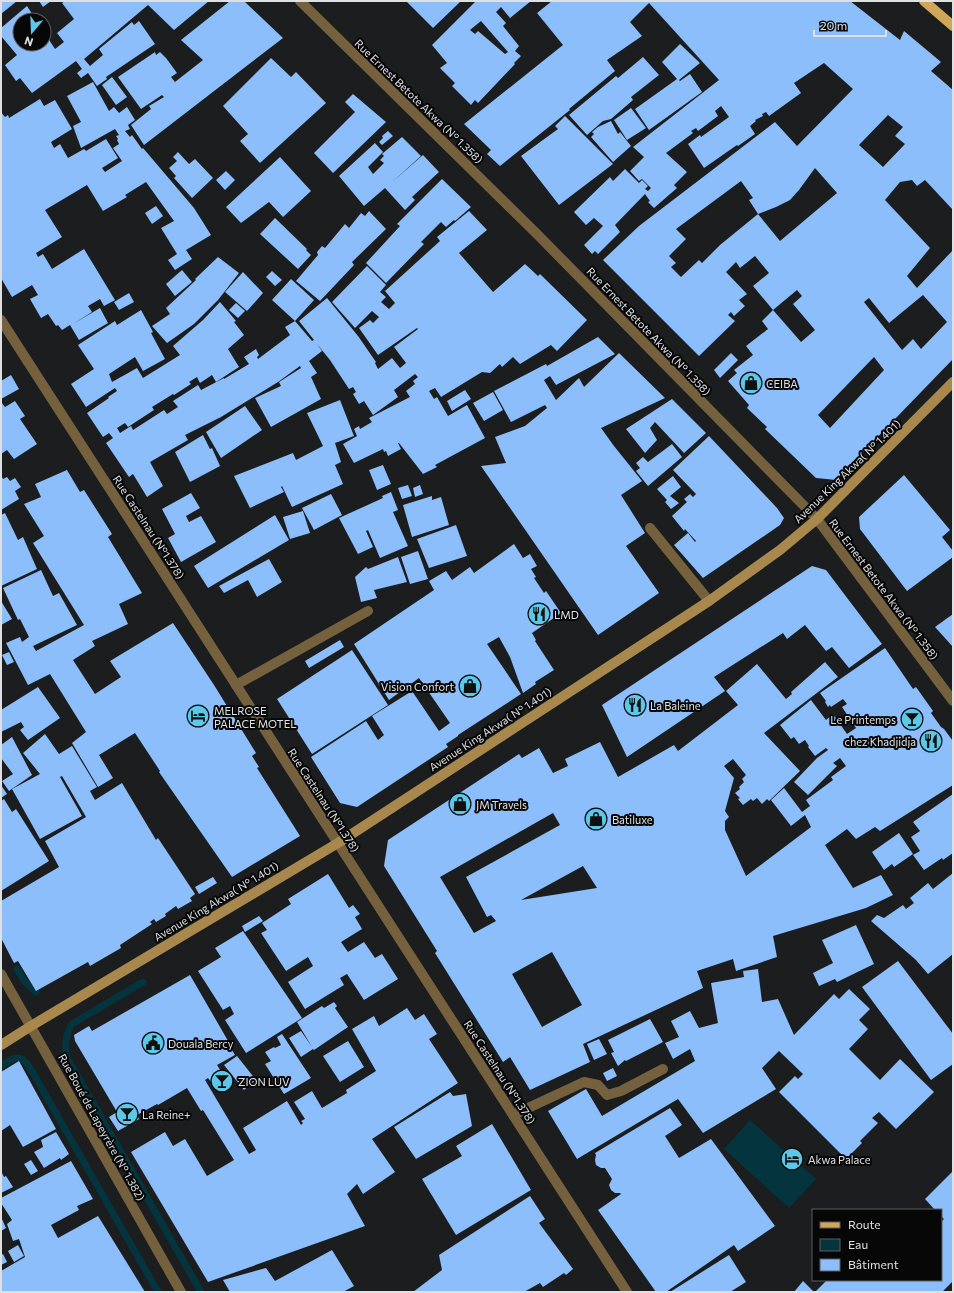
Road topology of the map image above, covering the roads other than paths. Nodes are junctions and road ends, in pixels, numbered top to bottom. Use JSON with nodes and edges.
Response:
{"nodes":[{"id":1,"x":300,"y":1,"type":"edge"},
{"id":2,"x":924,"y":1,"type":"edge"},
{"id":3,"x":953,"y":26,"type":"edge"},
{"id":4,"x":1,"y":320,"type":"edge"},
{"id":5,"x":953,"y":382,"type":"edge"},
{"id":6,"x":817,"y":519,"type":"junction"},
{"id":7,"x":650,"y":528,"type":"dead end"},
{"id":8,"x":709,"y":601,"type":"junction"},
{"id":9,"x":368,"y":611,"type":"dead end"},
{"id":10,"x":236,"y":685,"type":"junction"},
{"id":11,"x":953,"y":701,"type":"edge"},
{"id":12,"x":338,"y":843,"type":"junction"},
{"id":13,"x":1,"y":974,"type":"edge"},
{"id":14,"x":31,"y":1026,"type":"junction"},
{"id":15,"x":1,"y":1045,"type":"edge"},
{"id":16,"x":663,"y":1069,"type":"dead end"},
{"id":17,"x":513,"y":1115,"type":"junction"},
{"id":18,"x":181,"y":1292,"type":"edge"},
{"id":19,"x":627,"y":1292,"type":"edge"}],
"edges":[{"from":1,"to":6,"type":"street","name":"Rue Ernest Betote Akwa (N° 1.358)"},
{"from":2,"to":3,"type":"main road"},
{"from":4,"to":10,"type":"street","name":"Rue Castelnau (N°1.378)"},
{"from":5,"to":6,"type":"street","name":"Avenue King Akwa( N° 1.401)"},
{"from":6,"to":8,"type":"street","name":"Avenue King Akwa( N° 1.401)"},
{"from":6,"to":11,"type":"street","name":"Rue Ernest Betote Akwa (N° 1.358)"},
{"from":7,"to":8,"type":"street"},
{"from":8,"to":12,"type":"street","name":"Avenue King Akwa( N° 1.401)"},
{"from":9,"to":10,"type":"street"},
{"from":10,"to":12,"type":"street","name":"Rue Castelnau (N°1.378)"},
{"from":12,"to":14,"type":"street","name":"Avenue King Akwa( N° 1.401)"},
{"from":12,"to":17,"type":"street","name":"Rue Castelnau (N°1.378)"},
{"from":13,"to":14,"type":"street","name":"Rue Boué de Lapeyrère (N° 1.382)"},
{"from":14,"to":15,"type":"street","name":"Avenue King Akwa( N° 1.401)"},
{"from":14,"to":18,"type":"street","name":"Rue Boué de Lapeyrère (N° 1.382)"},
{"from":16,"to":17,"type":"street"},
{"from":17,"to":19,"type":"street","name":"Rue Castelnau (N°1.378)"}]}
